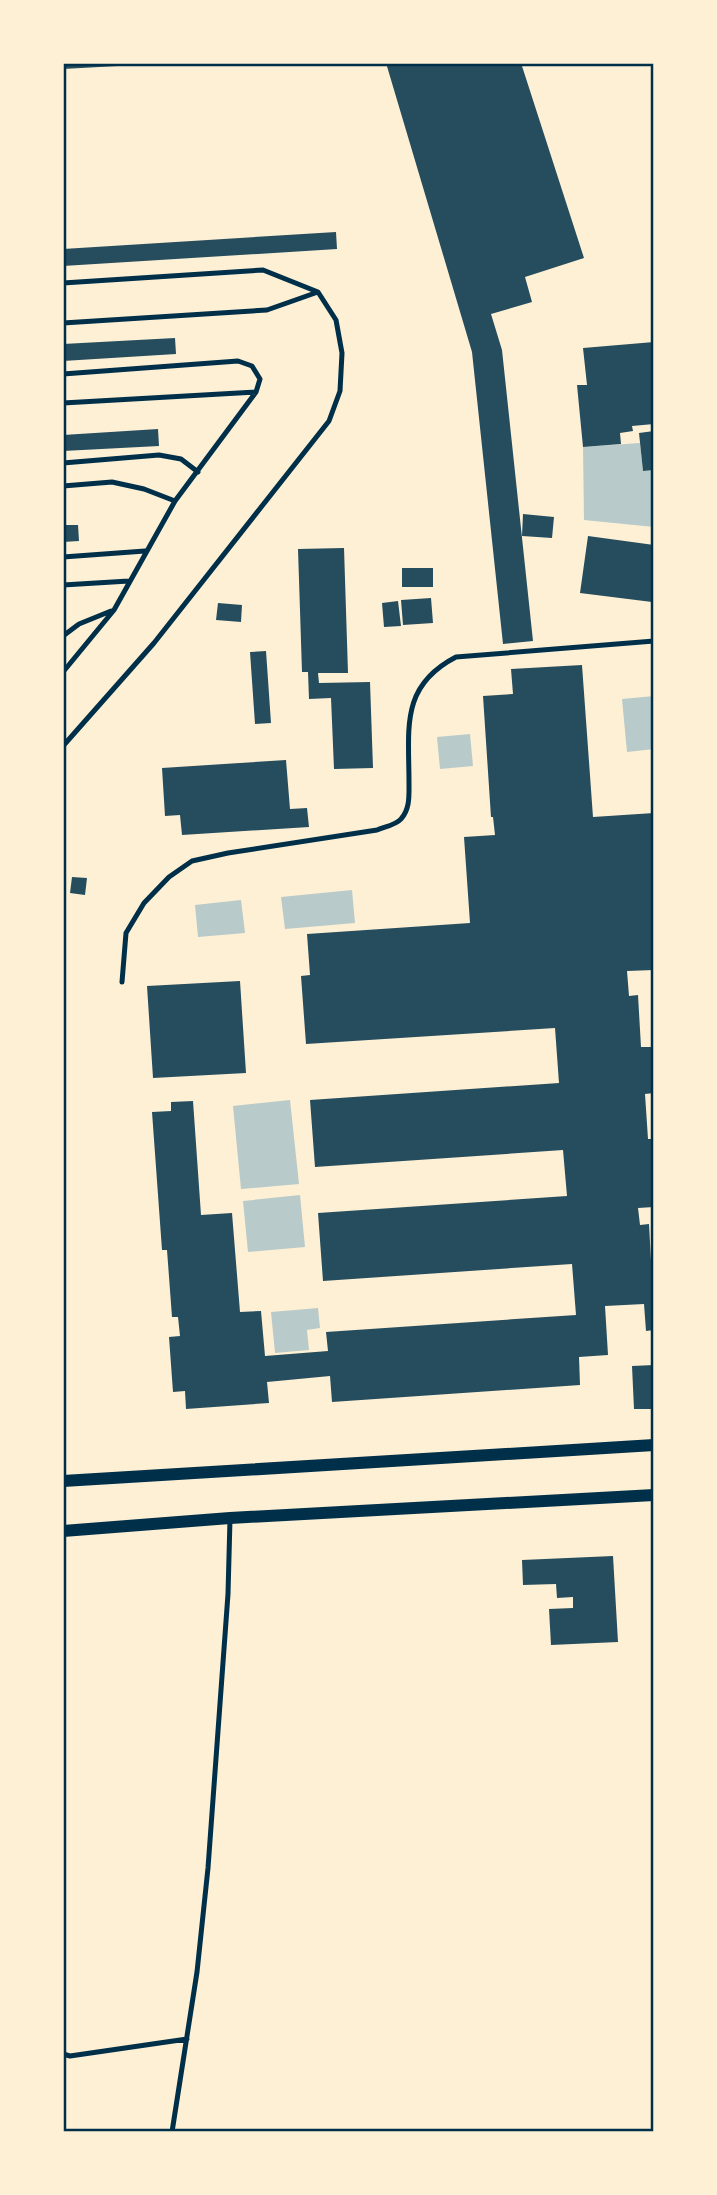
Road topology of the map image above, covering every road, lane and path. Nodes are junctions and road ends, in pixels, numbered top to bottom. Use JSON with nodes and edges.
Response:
{"nodes":[{"id":1,"x":63,"y":283,"type":"edge"},
{"id":2,"x":318,"y":292,"type":"junction"},
{"id":3,"x":63,"y":323,"type":"edge"},
{"id":4,"x":63,"y":374,"type":"edge"},
{"id":5,"x":256,"y":392,"type":"junction"},
{"id":6,"x":63,"y":403,"type":"edge"},
{"id":7,"x":63,"y":463,"type":"edge"},
{"id":8,"x":198,"y":471,"type":"junction"},
{"id":9,"x":63,"y":486,"type":"edge"},
{"id":10,"x":175,"y":501,"type":"junction"},
{"id":11,"x":145,"y":551,"type":"junction"},
{"id":12,"x":63,"y":557,"type":"edge"},
{"id":13,"x":129,"y":581,"type":"junction"},
{"id":14,"x":63,"y":585,"type":"edge"},
{"id":15,"x":114,"y":610,"type":"junction"},
{"id":16,"x":63,"y":636,"type":"edge"},
{"id":17,"x":654,"y":641,"type":"edge"},
{"id":18,"x":63,"y":672,"type":"edge"},
{"id":19,"x":63,"y":746,"type":"edge"},
{"id":20,"x":122,"y":982,"type":"dead end"},
{"id":21,"x":654,"y":1445,"type":"edge"},
{"id":22,"x":63,"y":1481,"type":"edge"},
{"id":23,"x":654,"y":1494,"type":"edge"},
{"id":24,"x":230,"y":1518,"type":"junction"},
{"id":25,"x":63,"y":1531,"type":"edge"},
{"id":26,"x":187,"y":2039,"type":"junction"},
{"id":27,"x":63,"y":2054,"type":"edge"},
{"id":28,"x":172,"y":2132,"type":"edge"}],
"edges":[{"from":1,"to":2,"type":"lane"},
{"from":2,"to":3,"type":"lane"},
{"from":2,"to":19,"type":"lane"},
{"from":4,"to":5,"type":"lane"},
{"from":5,"to":6,"type":"lane"},
{"from":5,"to":8,"type":"lane"},
{"from":7,"to":8,"type":"lane"},
{"from":8,"to":10,"type":"lane"},
{"from":9,"to":10,"type":"lane"},
{"from":10,"to":11,"type":"lane"},
{"from":11,"to":12,"type":"lane"},
{"from":11,"to":13,"type":"lane"},
{"from":13,"to":14,"type":"lane"},
{"from":13,"to":15,"type":"lane"},
{"from":15,"to":16,"type":"lane"},
{"from":15,"to":18,"type":"lane"},
{"from":17,"to":20,"type":"lane"},
{"from":21,"to":22,"type":"street"},
{"from":23,"to":24,"type":"street"},
{"from":24,"to":25,"type":"street"},
{"from":24,"to":26,"type":"lane"},
{"from":26,"to":27,"type":"lane"},
{"from":26,"to":28,"type":"lane"}]}
